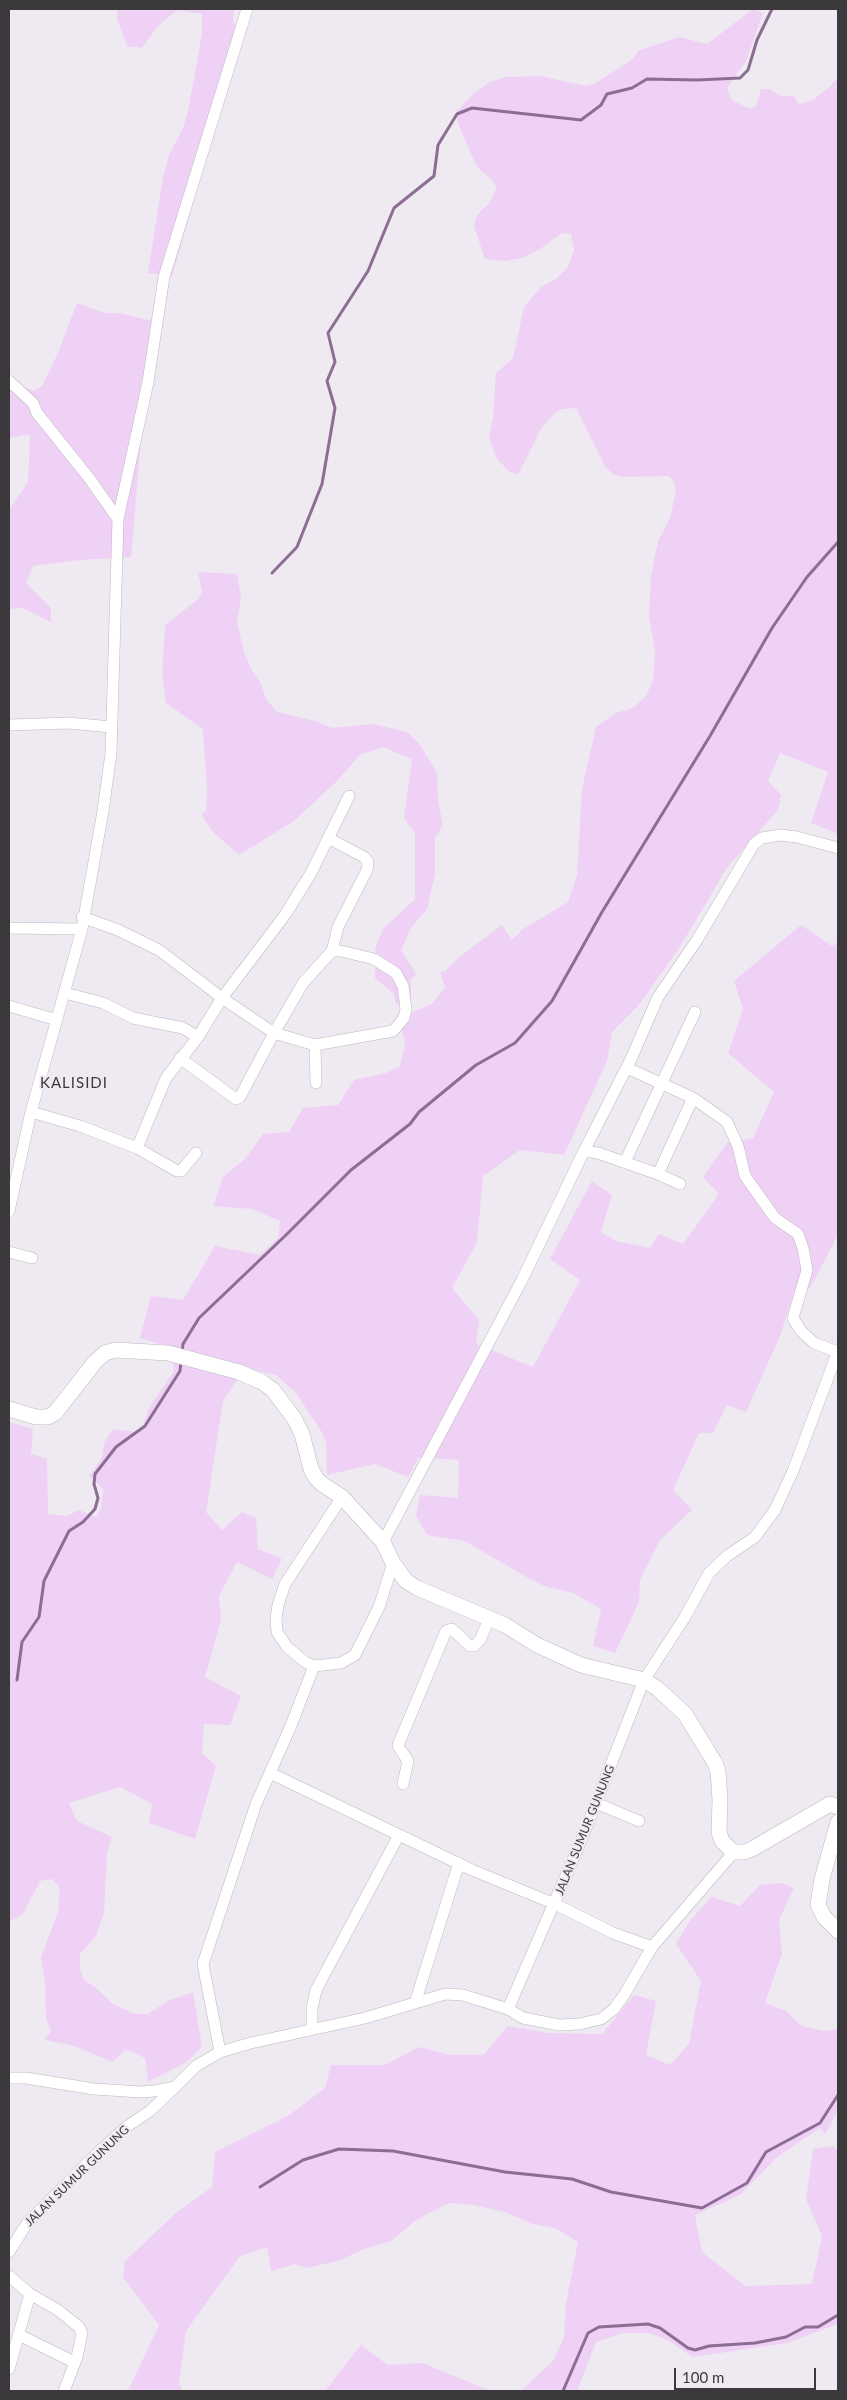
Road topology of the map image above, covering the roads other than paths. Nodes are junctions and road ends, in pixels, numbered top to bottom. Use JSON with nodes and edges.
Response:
{"nodes":[{"id":1,"x":247,"y":9,"type":"edge"},
{"id":2,"x":9,"y":381,"type":"edge"},
{"id":3,"x":118,"y":519,"type":"junction"},
{"id":4,"x":9,"y":725,"type":"edge"},
{"id":5,"x":111,"y":727,"type":"junction"},
{"id":6,"x":350,"y":796,"type":"dead end"},
{"id":7,"x":328,"y":838,"type":"junction"},
{"id":8,"x":838,"y":848,"type":"edge"},
{"id":9,"x":82,"y":917,"type":"junction"},
{"id":10,"x":9,"y":928,"type":"edge"},
{"id":11,"x":82,"y":929,"type":"junction"},
{"id":12,"x":332,"y":951,"type":"junction"},
{"id":13,"x":65,"y":993,"type":"junction"},
{"id":14,"x":222,"y":998,"type":"junction"},
{"id":15,"x":9,"y":1006,"type":"edge"},
{"id":16,"x":695,"y":1012,"type":"dead end"},
{"id":17,"x":57,"y":1020,"type":"junction"},
{"id":18,"x":274,"y":1033,"type":"junction"},
{"id":19,"x":198,"y":1037,"type":"junction"},
{"id":20,"x":315,"y":1045,"type":"junction"},
{"id":21,"x":180,"y":1058,"type":"junction"},
{"id":22,"x":627,"y":1068,"type":"junction"},
{"id":23,"x":316,"y":1083,"type":"dead end"},
{"id":24,"x":662,"y":1084,"type":"junction"},
{"id":25,"x":693,"y":1098,"type":"junction"},
{"id":26,"x":30,"y":1112,"type":"junction"},
{"id":27,"x":137,"y":1148,"type":"junction"},
{"id":28,"x":584,"y":1151,"type":"junction"},
{"id":29,"x":196,"y":1153,"type":"dead end"},
{"id":30,"x":14,"y":1157,"type":"edge"},
{"id":31,"x":625,"y":1162,"type":"junction"},
{"id":32,"x":658,"y":1174,"type":"junction"},
{"id":33,"x":680,"y":1184,"type":"dead end"},
{"id":34,"x":9,"y":1211,"type":"edge"},
{"id":35,"x":9,"y":1252,"type":"edge"},
{"id":36,"x":32,"y":1258,"type":"dead end"},
{"id":37,"x":838,"y":1351,"type":"edge"},
{"id":38,"x":9,"y":1409,"type":"edge"},
{"id":39,"x":342,"y":1497,"type":"junction"},
{"id":40,"x":383,"y":1542,"type":"junction"},
{"id":41,"x":393,"y":1563,"type":"junction"},
{"id":42,"x":489,"y":1619,"type":"junction"},
{"id":43,"x":314,"y":1666,"type":"junction"},
{"id":44,"x":644,"y":1680,"type":"junction"},
{"id":45,"x":270,"y":1773,"type":"junction"},
{"id":46,"x":404,"y":1784,"type":"dead end"},
{"id":47,"x":596,"y":1803,"type":"junction"},
{"id":48,"x":838,"y":1807,"type":"edge"},
{"id":49,"x":639,"y":1821,"type":"dead end"},
{"id":50,"x":838,"y":1822,"type":"edge"},
{"id":51,"x":399,"y":1835,"type":"junction"},
{"id":52,"x":734,"y":1852,"type":"junction"},
{"id":53,"x":460,"y":1864,"type":"junction"},
{"id":54,"x":555,"y":1904,"type":"junction"},
{"id":55,"x":838,"y":1931,"type":"edge"},
{"id":56,"x":652,"y":1947,"type":"junction"},
{"id":57,"x":415,"y":2003,"type":"junction"},
{"id":58,"x":508,"y":2010,"type":"junction"},
{"id":59,"x":312,"y":2029,"type":"junction"},
{"id":60,"x":220,"y":2052,"type":"junction"},
{"id":61,"x":9,"y":2078,"type":"edge"},
{"id":62,"x":175,"y":2087,"type":"junction"},
{"id":63,"x":141,"y":2092,"type":"junction"},
{"id":64,"x":150,"y":2111,"type":"junction"},
{"id":65,"x":9,"y":2252,"type":"edge"},
{"id":66,"x":9,"y":2276,"type":"edge"},
{"id":67,"x":30,"y":2294,"type":"junction"},
{"id":68,"x":19,"y":2334,"type":"junction"},
{"id":69,"x":74,"y":2362,"type":"junction"},
{"id":70,"x":9,"y":2369,"type":"edge"},
{"id":71,"x":64,"y":2391,"type":"edge"}],
"edges":[{"from":1,"to":3,"type":"street"},
{"from":2,"to":3,"type":"street"},
{"from":3,"to":5,"type":"street"},
{"from":4,"to":5,"type":"street"},
{"from":5,"to":9,"type":"street"},
{"from":6,"to":7,"type":"street"},
{"from":7,"to":12,"type":"street"},
{"from":7,"to":14,"type":"street"},
{"from":8,"to":22,"type":"street"},
{"from":9,"to":11,"type":"street"},
{"from":9,"to":14,"type":"street"},
{"from":10,"to":11,"type":"street"},
{"from":11,"to":13,"type":"street"},
{"from":12,"to":18,"type":"street"},
{"from":12,"to":20,"type":"street"},
{"from":13,"to":17,"type":"street"},
{"from":13,"to":19,"type":"street"},
{"from":14,"to":18,"type":"street"},
{"from":14,"to":19,"type":"street"},
{"from":15,"to":17,"type":"street"},
{"from":16,"to":24,"type":"street"},
{"from":17,"to":26,"type":"street"},
{"from":18,"to":20,"type":"street"},
{"from":18,"to":21,"type":"street"},
{"from":19,"to":21,"type":"street"},
{"from":20,"to":23,"type":"street"},
{"from":21,"to":27,"type":"street"},
{"from":22,"to":24,"type":"street"},
{"from":22,"to":28,"type":"street"},
{"from":24,"to":25,"type":"street"},
{"from":24,"to":31,"type":"street"},
{"from":25,"to":32,"type":"street"},
{"from":25,"to":37,"type":"street"},
{"from":26,"to":27,"type":"street"},
{"from":26,"to":30,"type":"street"},
{"from":27,"to":29,"type":"street"},
{"from":28,"to":31,"type":"street"},
{"from":28,"to":40,"type":"street"},
{"from":30,"to":34,"type":"street"},
{"from":31,"to":32,"type":"street"},
{"from":32,"to":33,"type":"street"},
{"from":35,"to":36,"type":"street"},
{"from":37,"to":44,"type":"street","name":"JALAN SUMUR GUNUNG"},
{"from":38,"to":39,"type":"street"},
{"from":39,"to":40,"type":"street"},
{"from":39,"to":43,"type":"street"},
{"from":40,"to":41,"type":"street"},
{"from":41,"to":42,"type":"street"},
{"from":41,"to":43,"type":"street"},
{"from":42,"to":44,"type":"street"},
{"from":42,"to":46,"type":"street"},
{"from":43,"to":45,"type":"street"},
{"from":44,"to":47,"type":"street","name":"JALAN SUMUR GUNUNG"},
{"from":44,"to":52,"type":"street"},
{"from":45,"to":51,"type":"street"},
{"from":45,"to":60,"type":"street"},
{"from":47,"to":49,"type":"street"},
{"from":47,"to":54,"type":"street","name":"JALAN SUMUR GUNUNG"},
{"from":48,"to":52,"type":"street"},
{"from":50,"to":55,"type":"street"},
{"from":51,"to":53,"type":"street"},
{"from":51,"to":59,"type":"street"},
{"from":52,"to":56,"type":"street"},
{"from":53,"to":54,"type":"street"},
{"from":53,"to":57,"type":"street"},
{"from":54,"to":56,"type":"street"},
{"from":54,"to":58,"type":"street","name":"JALAN SUMUR GUNUNG"},
{"from":56,"to":58,"type":"street"},
{"from":57,"to":58,"type":"street","name":"JALAN SUMUR GUNUNG"},
{"from":57,"to":59,"type":"street","name":"JALAN SUMUR GUNUNG"},
{"from":59,"to":60,"type":"street","name":"JALAN SUMUR GUNUNG"},
{"from":60,"to":62,"type":"street","name":"JALAN SUMUR GUNUNG"},
{"from":61,"to":63,"type":"street"},
{"from":62,"to":63,"type":"street"},
{"from":62,"to":64,"type":"street","name":"JALAN SUMUR GUNUNG"},
{"from":63,"to":64,"type":"street"},
{"from":64,"to":65,"type":"street","name":"JALAN SUMUR GUNUNG"},
{"from":66,"to":67,"type":"street"},
{"from":67,"to":68,"type":"street"},
{"from":67,"to":69,"type":"street"},
{"from":68,"to":69,"type":"street"},
{"from":68,"to":70,"type":"street"},
{"from":69,"to":71,"type":"street"}]}
